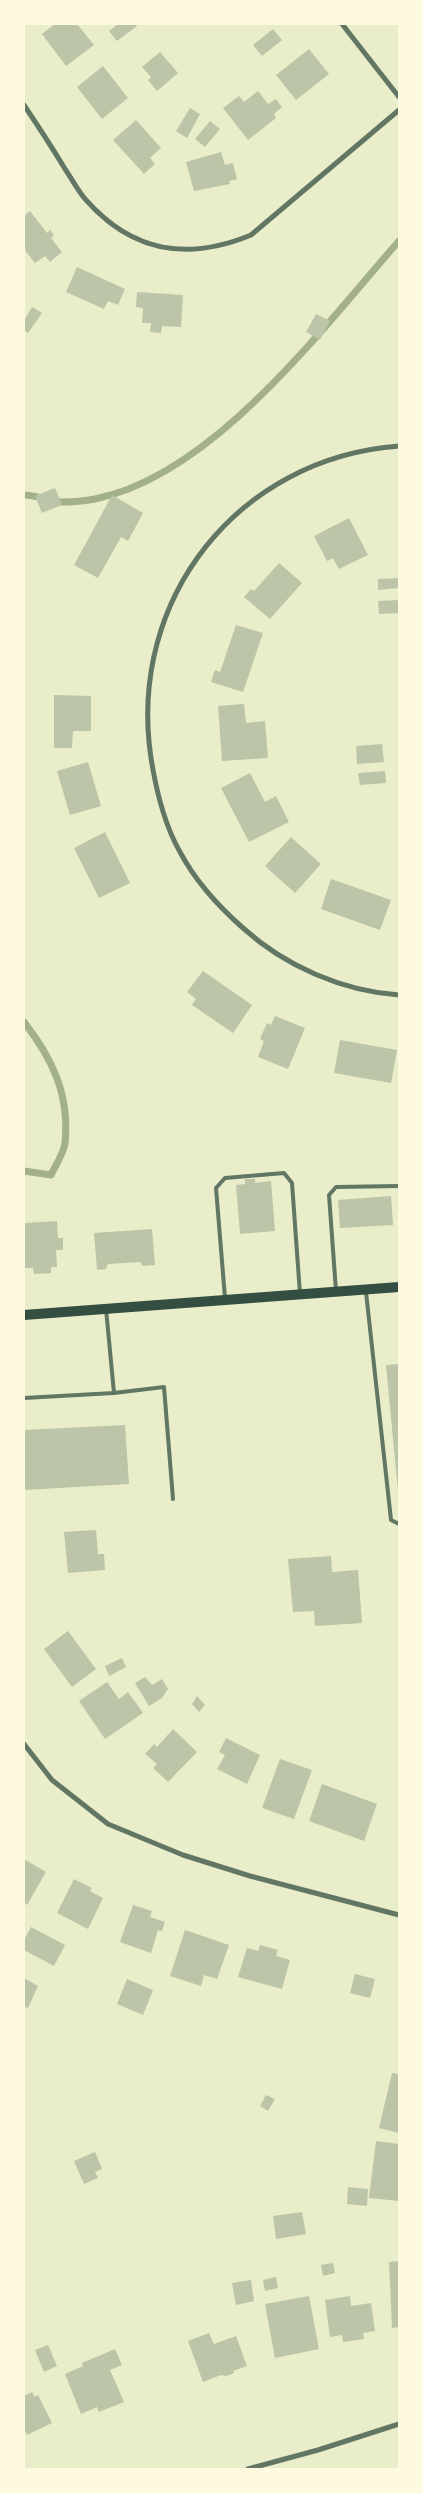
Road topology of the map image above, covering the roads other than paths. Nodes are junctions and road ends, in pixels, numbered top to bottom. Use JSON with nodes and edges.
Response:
{"nodes":[{"id":1,"x":342,"y":24,"type":"edge"},
{"id":2,"x":399,"y":97,"type":"edge"},
{"id":3,"x":24,"y":105,"type":"edge"},
{"id":4,"x":399,"y":110,"type":"edge"},
{"id":5,"x":399,"y":446,"type":"edge"},
{"id":6,"x":399,"y":995,"type":"edge"},
{"id":7,"x":399,"y":1186,"type":"edge"},
{"id":8,"x":399,"y":1287,"type":"edge"},
{"id":9,"x":365,"y":1289,"type":"junction"},
{"id":10,"x":336,"y":1292,"type":"junction"},
{"id":11,"x":300,"y":1294,"type":"junction"},
{"id":12,"x":225,"y":1300,"type":"junction"},
{"id":13,"x":106,"y":1309,"type":"junction"},
{"id":14,"x":24,"y":1315,"type":"edge"},
{"id":15,"x":114,"y":1393,"type":"junction"},
{"id":16,"x":24,"y":1398,"type":"edge"},
{"id":17,"x":173,"y":1499,"type":"dead end"},
{"id":18,"x":399,"y":1524,"type":"edge"},
{"id":19,"x":24,"y":1744,"type":"edge"},
{"id":20,"x":399,"y":1915,"type":"edge"},
{"id":21,"x":399,"y":2424,"type":"edge"},
{"id":22,"x":248,"y":2469,"type":"edge"}],
"edges":[{"from":1,"to":2,"type":"street"},
{"from":3,"to":4,"type":"street"},
{"from":5,"to":6,"type":"street"},
{"from":7,"to":10,"type":"lane"},
{"from":8,"to":9,"type":"main road"},
{"from":9,"to":10,"type":"main road"},
{"from":9,"to":18,"type":"lane"},
{"from":10,"to":11,"type":"main road"},
{"from":11,"to":12,"type":"main road"},
{"from":11,"to":12,"type":"lane"},
{"from":12,"to":13,"type":"main road"},
{"from":13,"to":14,"type":"main road"},
{"from":13,"to":15,"type":"lane"},
{"from":15,"to":16,"type":"lane"},
{"from":15,"to":17,"type":"lane"},
{"from":19,"to":20,"type":"street"},
{"from":21,"to":22,"type":"street"}]}
